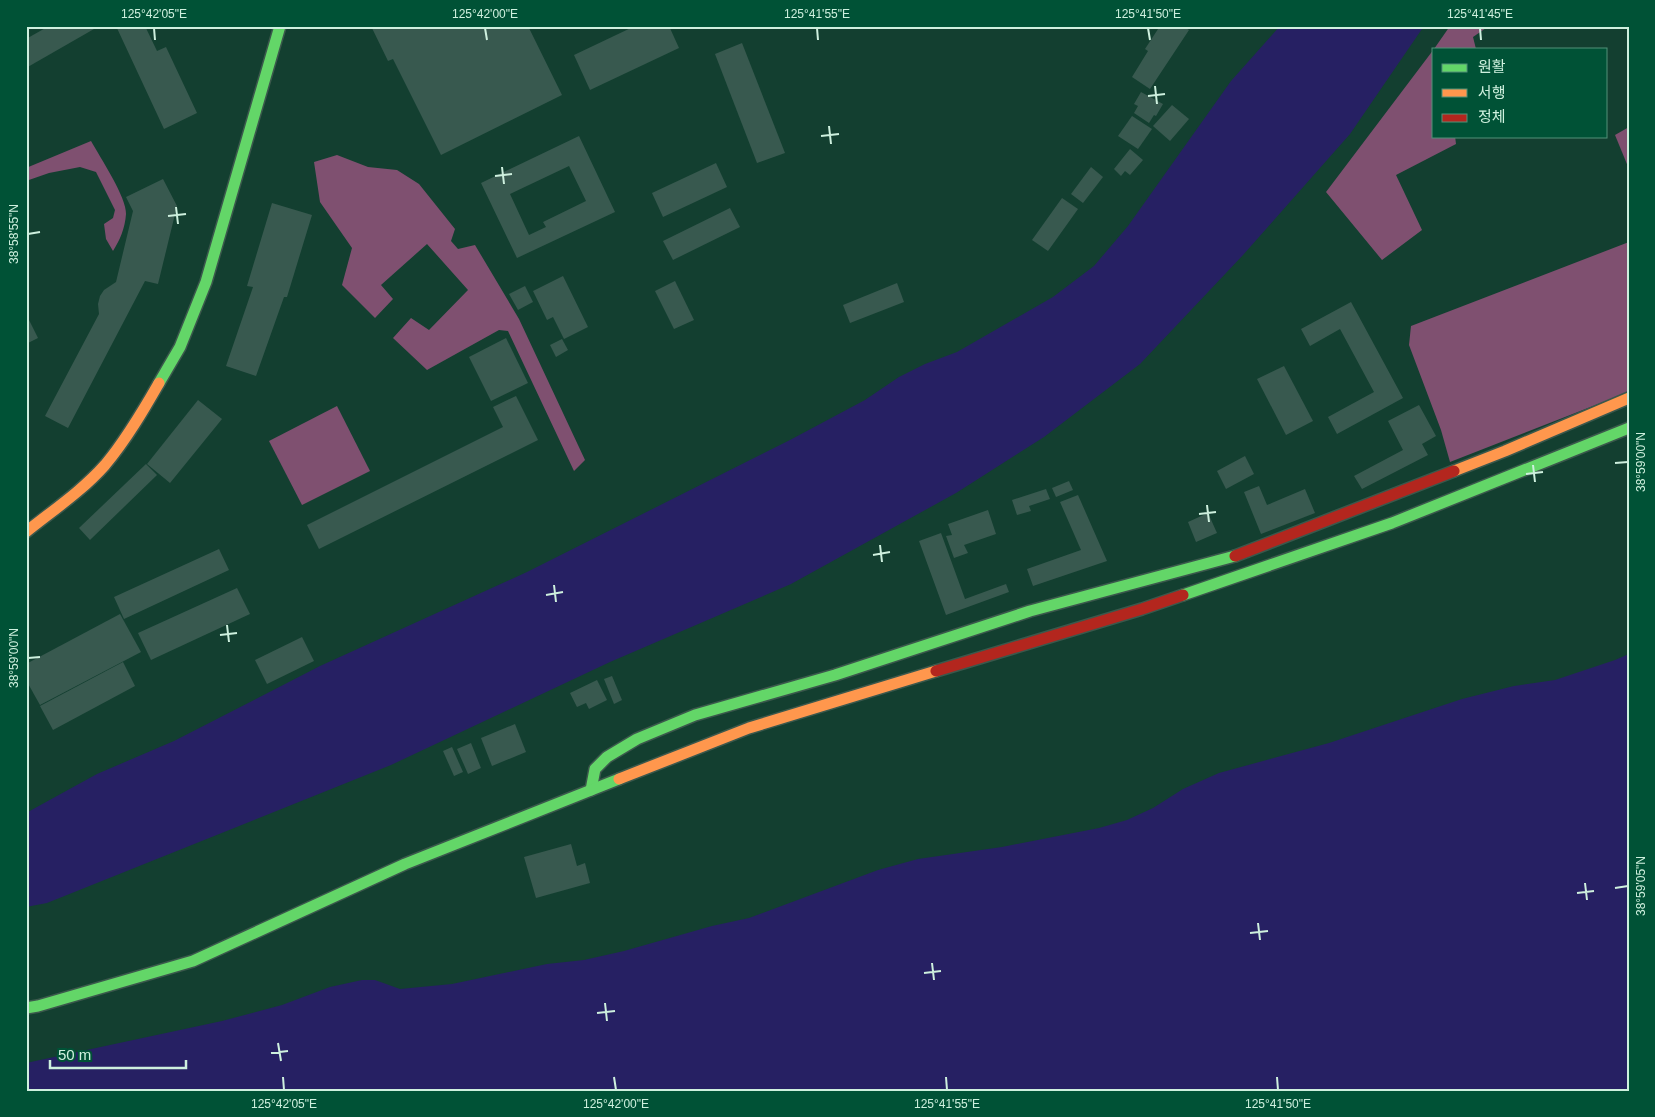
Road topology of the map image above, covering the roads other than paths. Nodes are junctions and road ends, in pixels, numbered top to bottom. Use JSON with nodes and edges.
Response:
{"nodes":[{"id":1,"x":280,"y":26,"type":"edge"},
{"id":2,"x":1629,"y":398,"type":"edge"},
{"id":3,"x":1629,"y":428,"type":"edge"},
{"id":4,"x":26,"y":532,"type":"edge"},
{"id":5,"x":591,"y":790,"type":"junction"},
{"id":6,"x":26,"y":1008,"type":"edge"}],
"edges":[{"from":1,"to":4,"type":"street"},
{"from":2,"to":5,"type":"street"},
{"from":3,"to":5,"type":"street"},
{"from":5,"to":6,"type":"street"}]}
